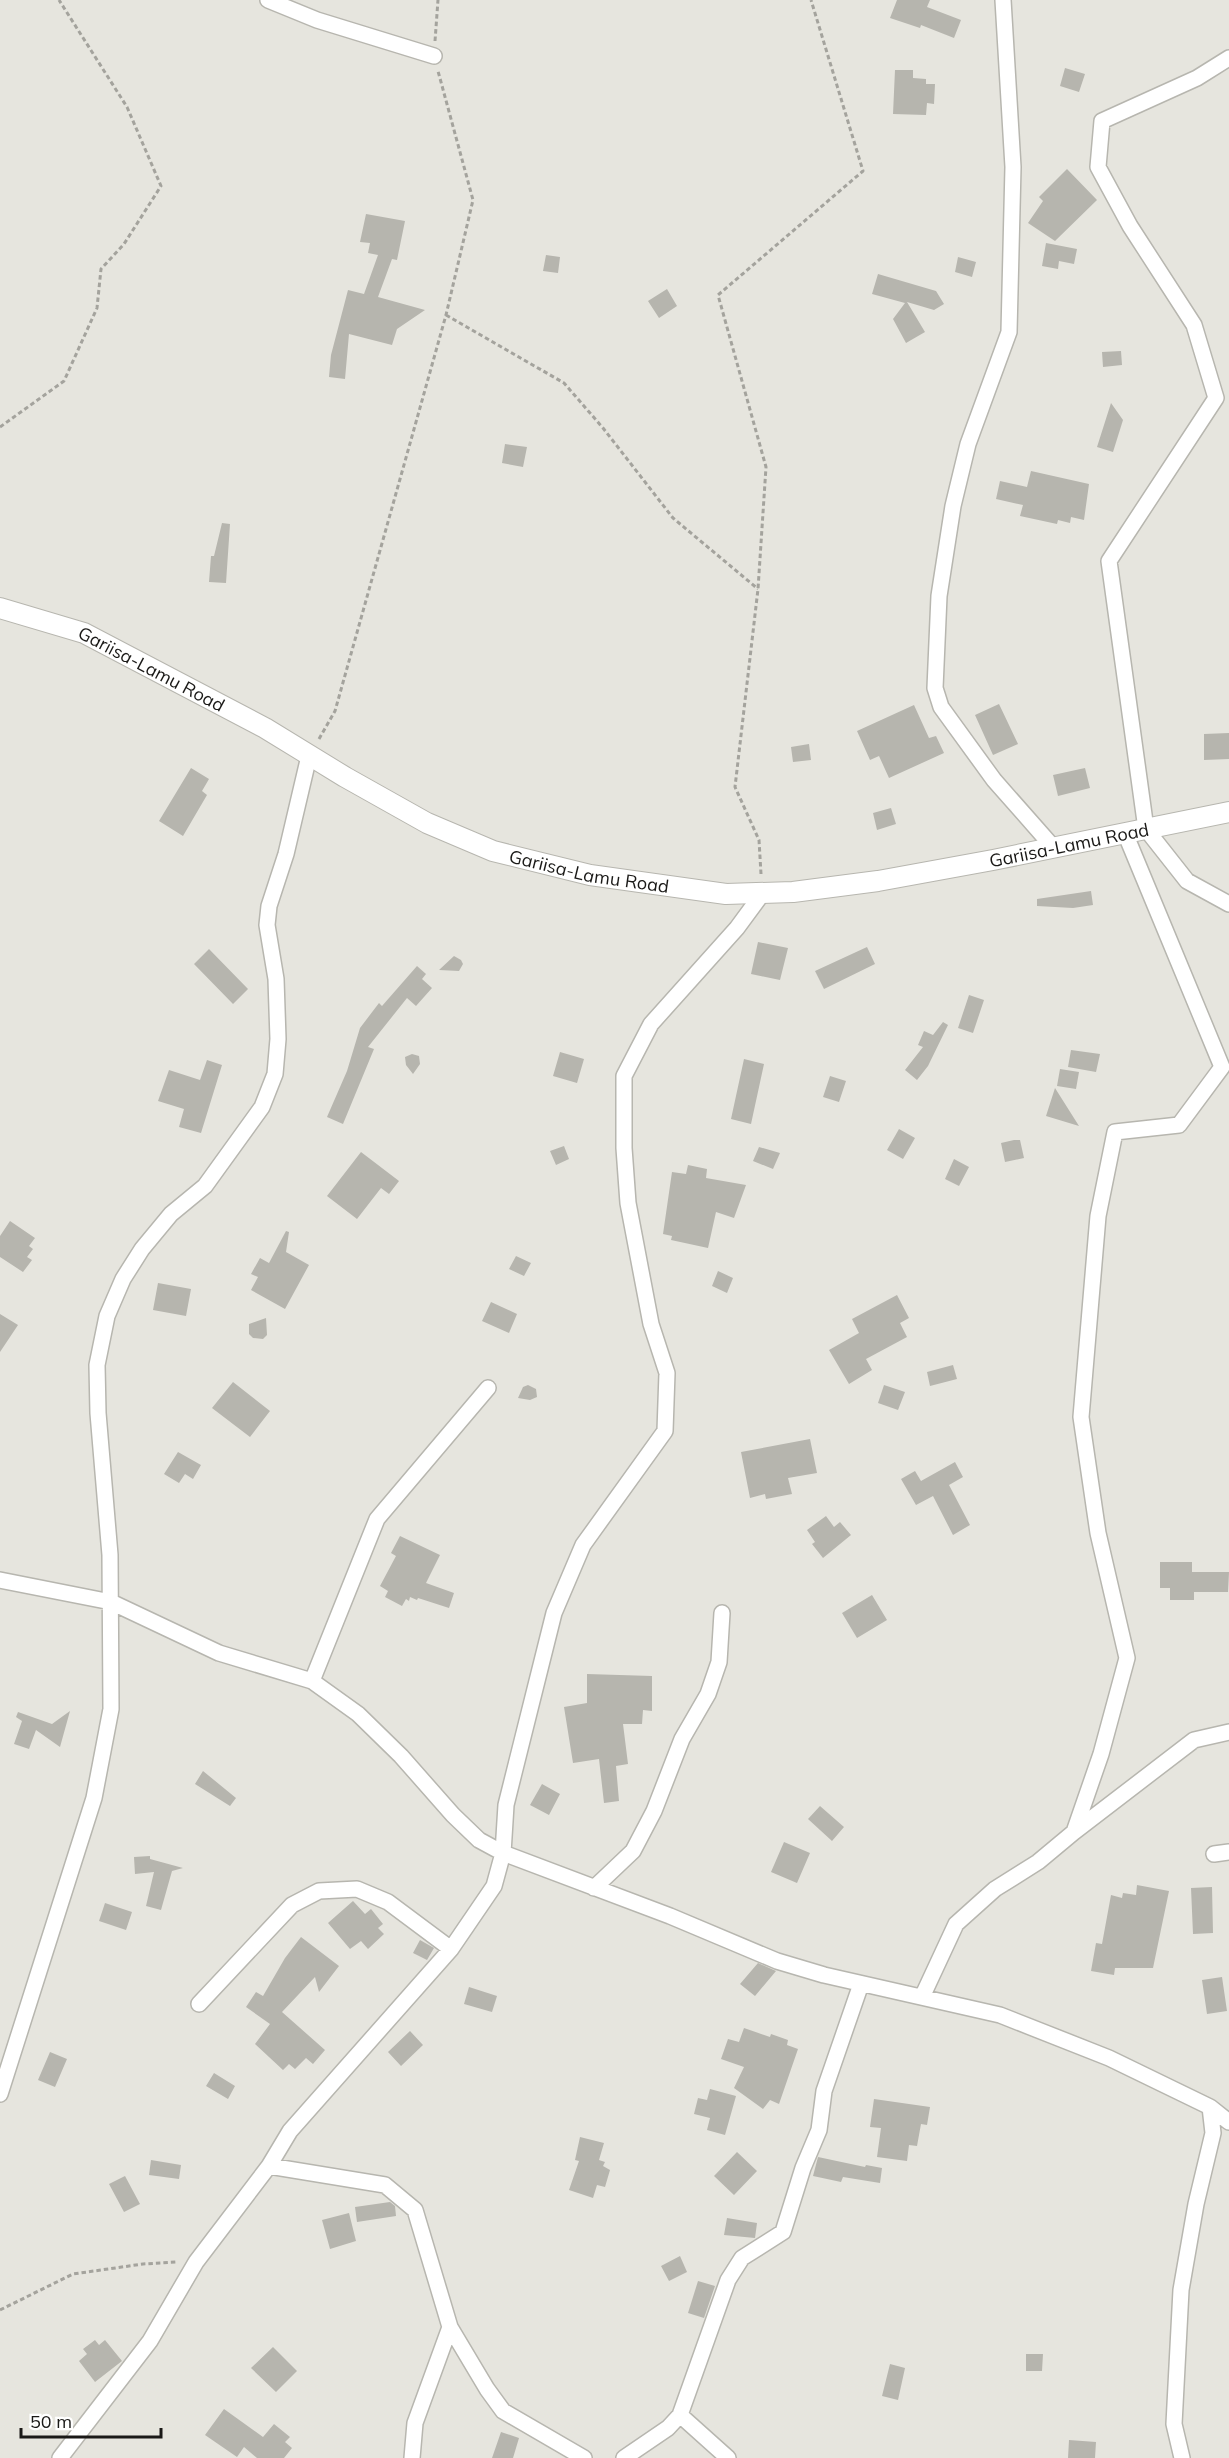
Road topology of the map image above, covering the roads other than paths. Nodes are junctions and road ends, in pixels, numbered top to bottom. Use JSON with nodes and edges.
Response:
{"nodes":[{"id":1,"x":268,"y":0,"type":"edge"},
{"id":2,"x":1003,"y":0,"type":"edge"},
{"id":3,"x":434,"y":56,"type":"road end"},
{"id":4,"x":1229,"y":58,"type":"edge"},
{"id":5,"x":0,"y":608,"type":"edge"},
{"id":6,"x":309,"y":756,"type":"junction"},
{"id":7,"x":1229,"y":812,"type":"edge"},
{"id":8,"x":1146,"y":829,"type":"junction"},
{"id":9,"x":1125,"y":833,"type":"junction"},
{"id":10,"x":1053,"y":847,"type":"junction"},
{"id":11,"x":762,"y":894,"type":"junction"},
{"id":12,"x":1229,"y":904,"type":"edge"},
{"id":13,"x":488,"y":1388,"type":"dead end"},
{"id":14,"x":0,"y":1580,"type":"edge"},
{"id":15,"x":111,"y":1602,"type":"junction"},
{"id":16,"x":722,"y":1613,"type":"dead end"},
{"id":17,"x":312,"y":1681,"type":"junction"},
{"id":18,"x":1229,"y":1732,"type":"edge"},
{"id":19,"x":1074,"y":1832,"type":"junction"},
{"id":20,"x":502,"y":1853,"type":"junction"},
{"id":21,"x":594,"y":1888,"type":"junction"},
{"id":22,"x":451,"y":1949,"type":"junction"},
{"id":23,"x":861,"y":1984,"type":"junction"},
{"id":24,"x":923,"y":1995,"type":"junction"},
{"id":25,"x":199,"y":2004,"type":"dead end"},
{"id":26,"x":0,"y":2094,"type":"edge"},
{"id":27,"x":1210,"y":2107,"type":"junction"},
{"id":28,"x":1229,"y":2122,"type":"edge"},
{"id":29,"x":269,"y":2166,"type":"junction"},
{"id":30,"x":450,"y":2327,"type":"junction"},
{"id":31,"x":680,"y":2415,"type":"junction"},
{"id":32,"x":60,"y":2458,"type":"edge"},
{"id":33,"x":412,"y":2458,"type":"edge"},
{"id":34,"x":584,"y":2458,"type":"edge"},
{"id":35,"x":624,"y":2458,"type":"edge"},
{"id":36,"x":728,"y":2458,"type":"edge"},
{"id":37,"x":1182,"y":2458,"type":"edge"}],
"edges":[{"from":1,"to":3,"type":"street"},
{"from":2,"to":10,"type":"street"},
{"from":4,"to":8,"type":"street"},
{"from":5,"to":6,"type":"street","name":"Gariisa-Lamu Road"},
{"from":6,"to":11,"type":"street","name":"Gariisa-Lamu Road"},
{"from":6,"to":15,"type":"street"},
{"from":7,"to":8,"type":"street","name":"Gariisa-Lamu Road"},
{"from":8,"to":9,"type":"street","name":"Gariisa-Lamu Road"},
{"from":8,"to":12,"type":"street"},
{"from":9,"to":10,"type":"street","name":"Gariisa-Lamu Road"},
{"from":9,"to":19,"type":"street"},
{"from":10,"to":11,"type":"street","name":"Gariisa-Lamu Road"},
{"from":11,"to":20,"type":"street"},
{"from":13,"to":17,"type":"street"},
{"from":14,"to":15,"type":"street"},
{"from":15,"to":17,"type":"street"},
{"from":15,"to":26,"type":"street"},
{"from":16,"to":21,"type":"street"},
{"from":17,"to":20,"type":"street"},
{"from":18,"to":19,"type":"street"},
{"from":19,"to":24,"type":"street"},
{"from":20,"to":21,"type":"street"},
{"from":20,"to":22,"type":"street"},
{"from":21,"to":23,"type":"street"},
{"from":22,"to":25,"type":"street"},
{"from":22,"to":29,"type":"street"},
{"from":23,"to":24,"type":"street"},
{"from":23,"to":31,"type":"street"},
{"from":24,"to":27,"type":"street"},
{"from":27,"to":28,"type":"street"},
{"from":27,"to":37,"type":"street"},
{"from":29,"to":30,"type":"street"},
{"from":29,"to":32,"type":"street"},
{"from":30,"to":33,"type":"street"},
{"from":30,"to":34,"type":"street"},
{"from":31,"to":35,"type":"street"},
{"from":31,"to":36,"type":"street"}]}
